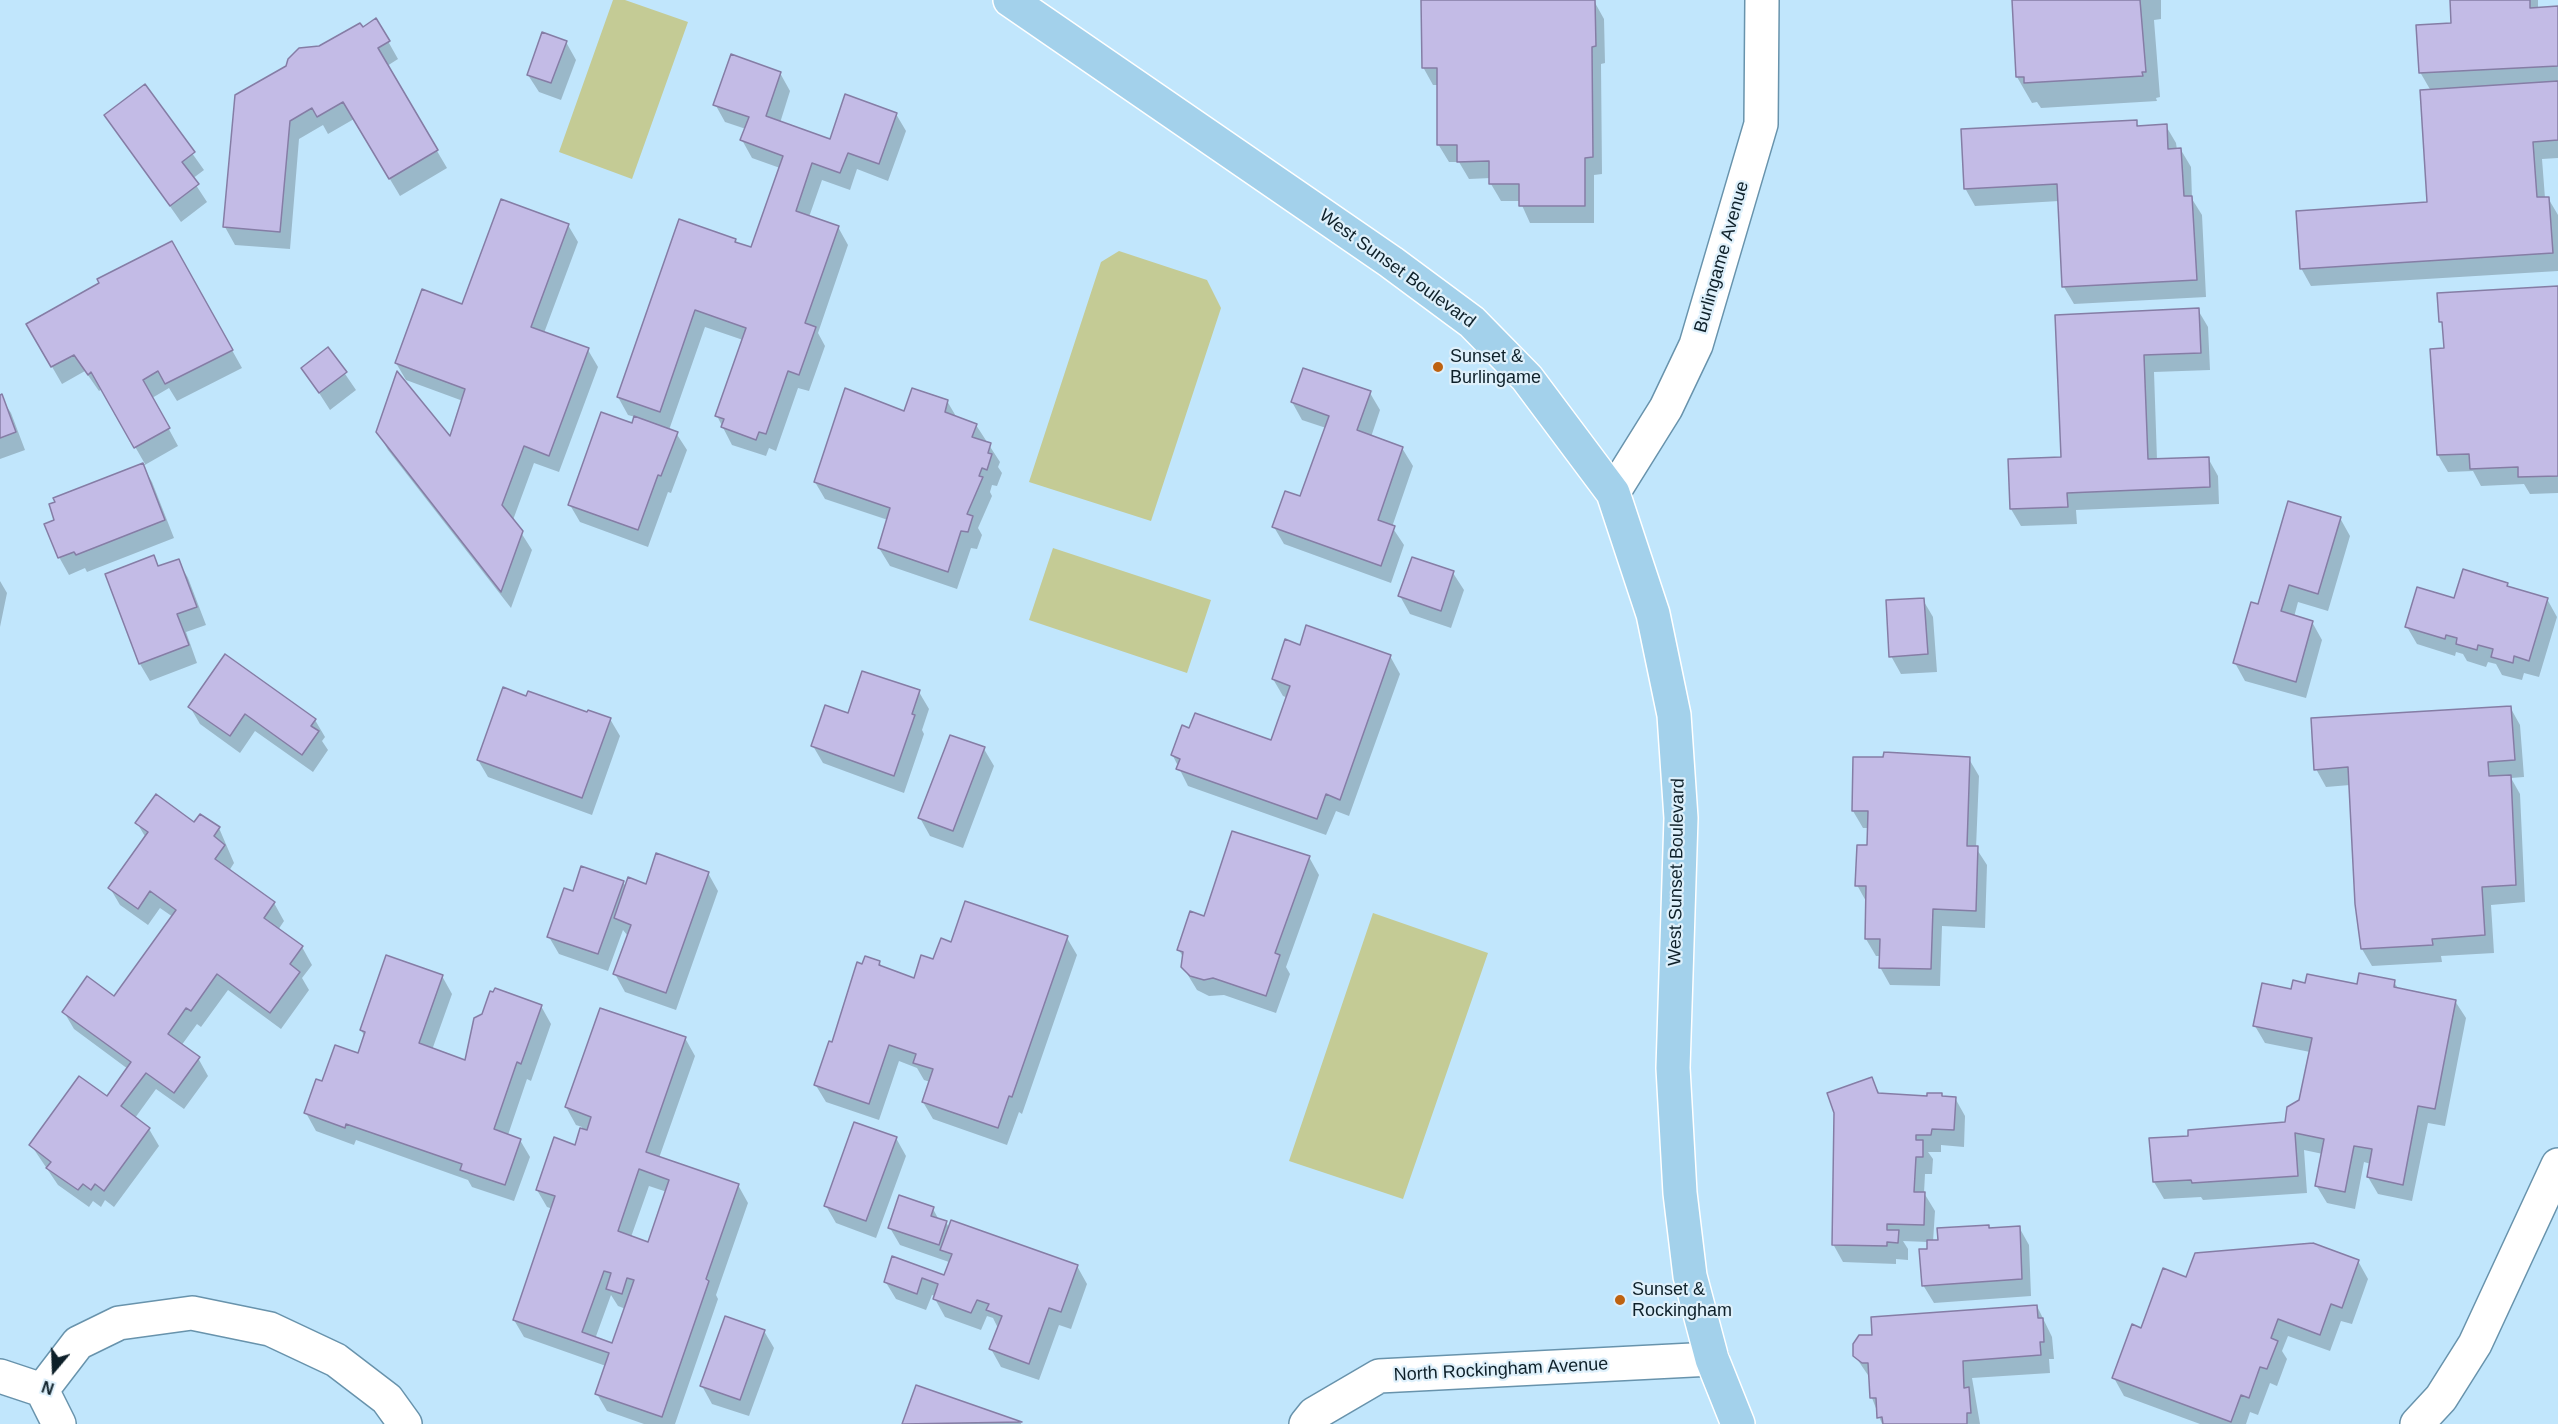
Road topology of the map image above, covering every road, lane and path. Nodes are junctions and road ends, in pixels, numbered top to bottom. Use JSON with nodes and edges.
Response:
{"nodes":[{"id":1,"x":1010,"y":0,"type":"edge"},
{"id":2,"x":1762,"y":0,"type":"edge"},
{"id":3,"x":1613,"y":494,"type":"junction"},
{"id":4,"x":2558,"y":1165,"type":"edge"},
{"id":5,"x":1712,"y":1359,"type":"junction"},
{"id":6,"x":0,"y":1376,"type":"edge"},
{"id":7,"x":42,"y":1390,"type":"junction"},
{"id":8,"x":59,"y":1424,"type":"edge"},
{"id":9,"x":405,"y":1424,"type":"edge"},
{"id":10,"x":1306,"y":1424,"type":"edge"},
{"id":11,"x":1738,"y":1424,"type":"edge"},
{"id":12,"x":2417,"y":1424,"type":"edge"}],
"edges":[{"from":1,"to":3,"type":"main road","name":"West Sunset Boulevard"},
{"from":2,"to":3,"type":"street","name":"Burlingame Avenue"},
{"from":3,"to":5,"type":"main road","name":"West Sunset Boulevard"},
{"from":4,"to":12,"type":"street"},
{"from":5,"to":10,"type":"street","name":"North Rockingham Avenue"},
{"from":5,"to":11,"type":"main road","name":"West Sunset Boulevard"},
{"from":6,"to":7,"type":"street"},
{"from":7,"to":8,"type":"street"},
{"from":7,"to":9,"type":"street"}]}
